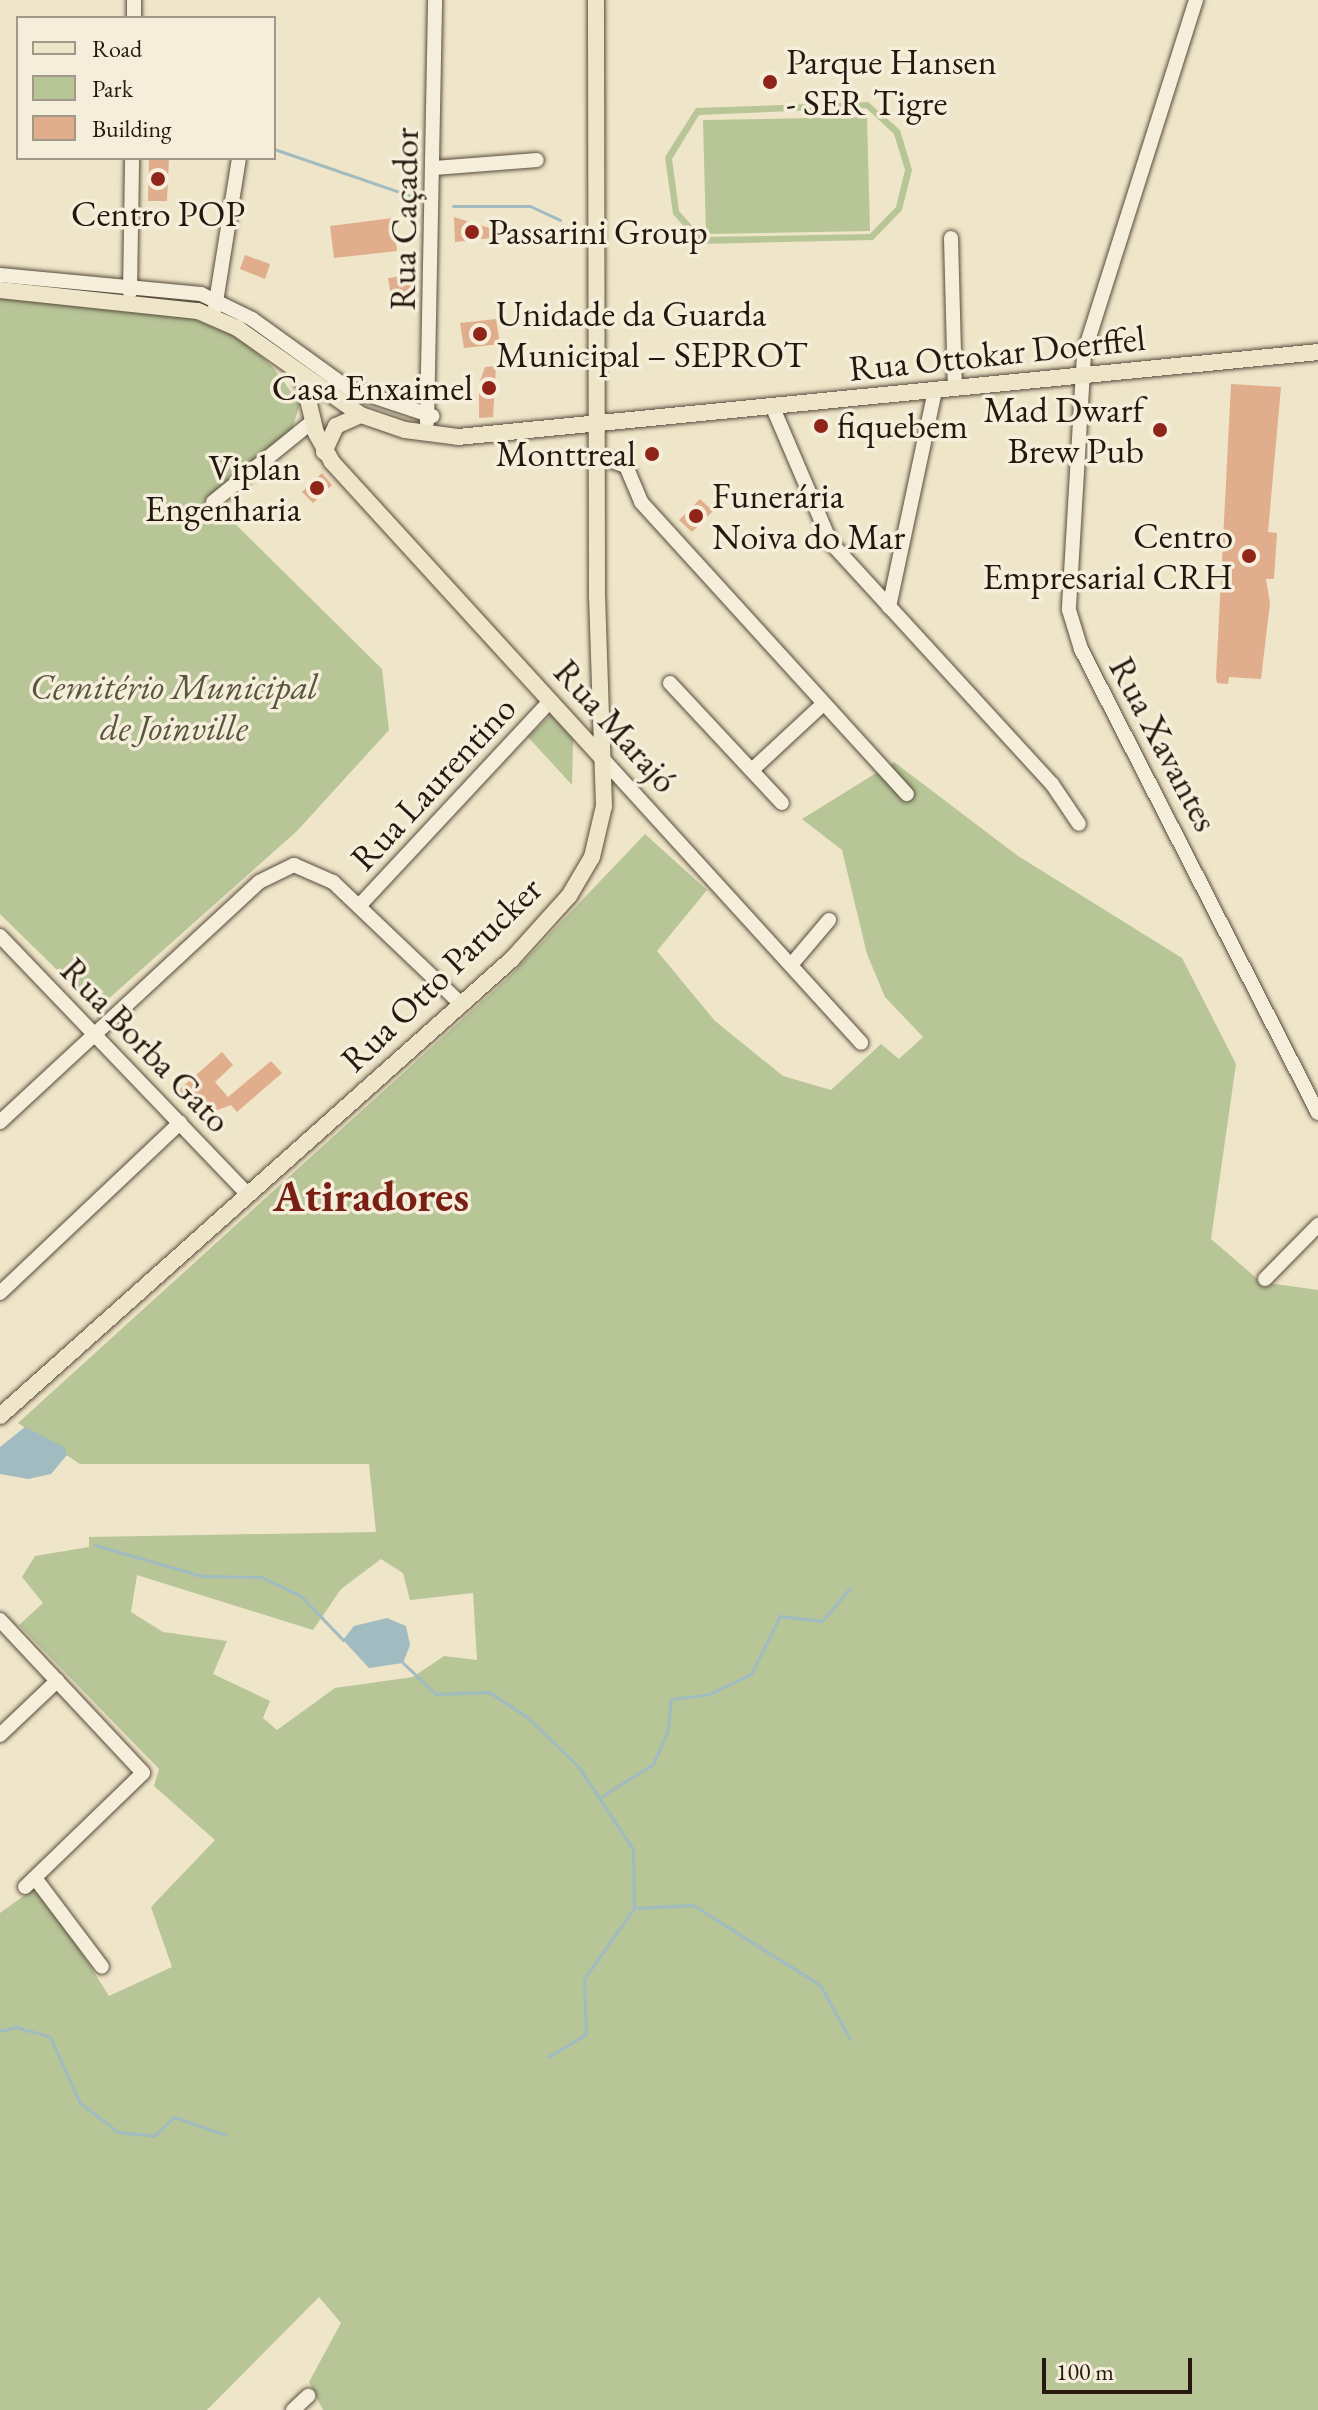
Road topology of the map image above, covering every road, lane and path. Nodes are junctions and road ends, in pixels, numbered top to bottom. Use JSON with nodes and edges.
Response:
{"nodes":[{"id":1,"x":435,"y":0,"type":"edge"},
{"id":2,"x":596,"y":0,"type":"edge"},
{"id":3,"x":1196,"y":0,"type":"edge"},
{"id":4,"x":132,"y":160,"type":"edge"},
{"id":5,"x":239,"y":160,"type":"edge"},
{"id":6,"x":537,"y":160,"type":"dead end"},
{"id":7,"x":435,"y":168,"type":"junction"},
{"id":8,"x":951,"y":238,"type":"dead end"},
{"id":9,"x":0,"y":275,"type":"edge"},
{"id":10,"x":0,"y":290,"type":"edge"},
{"id":11,"x":130,"y":292,"type":"junction"},
{"id":12,"x":217,"y":299,"type":"junction"},
{"id":13,"x":214,"y":316,"type":"junction"},
{"id":14,"x":1318,"y":352,"type":"edge"},
{"id":15,"x":1083,"y":375,"type":"junction"},
{"id":16,"x":303,"y":379,"type":"junction"},
{"id":17,"x":955,"y":389,"type":"junction"},
{"id":18,"x":935,"y":391,"type":"junction"},
{"id":19,"x":773,"y":408,"type":"junction"},
{"id":20,"x":361,"y":415,"type":"junction"},
{"id":21,"x":432,"y":416,"type":"junction"},
{"id":22,"x":313,"y":421,"type":"junction"},
{"id":23,"x":631,"y":423,"type":"junction"},
{"id":24,"x":598,"y":427,"type":"junction"},
{"id":25,"x":417,"y":432,"type":"junction"},
{"id":26,"x":324,"y":452,"type":"junction"},
{"id":27,"x":598,"y":456,"type":"junction"},
{"id":28,"x":213,"y":502,"type":"dead end"},
{"id":29,"x":889,"y":607,"type":"junction"},
{"id":30,"x":670,"y":683,"type":"dead end"},
{"id":31,"x":550,"y":701,"type":"junction"},
{"id":32,"x":824,"y":703,"type":"junction"},
{"id":33,"x":598,"y":704,"type":"junction"},
{"id":34,"x":566,"y":719,"type":"junction"},
{"id":35,"x":602,"y":758,"type":"junction"},
{"id":36,"x":752,"y":770,"type":"junction"},
{"id":37,"x":907,"y":794,"type":"dead end"},
{"id":38,"x":782,"y":803,"type":"dead end"},
{"id":39,"x":1079,"y":824,"type":"dead end"},
{"id":40,"x":359,"y":906,"type":"junction"},
{"id":41,"x":829,"y":920,"type":"dead end"},
{"id":42,"x":1,"y":940,"type":"edge"},
{"id":43,"x":791,"y":965,"type":"junction"},
{"id":44,"x":462,"y":1005,"type":"junction"},
{"id":45,"x":95,"y":1034,"type":"junction"},
{"id":46,"x":861,"y":1043,"type":"dead end"},
{"id":47,"x":1318,"y":1113,"type":"edge"},
{"id":48,"x":0,"y":1122,"type":"edge"},
{"id":49,"x":180,"y":1123,"type":"junction"},
{"id":50,"x":248,"y":1195,"type":"junction"},
{"id":51,"x":1318,"y":1225,"type":"edge"},
{"id":52,"x":1265,"y":1279,"type":"dead end"},
{"id":53,"x":0,"y":1293,"type":"edge"},
{"id":54,"x":0,"y":1416,"type":"edge"},
{"id":55,"x":0,"y":1620,"type":"edge"},
{"id":56,"x":57,"y":1681,"type":"junction"},
{"id":57,"x":0,"y":1735,"type":"edge"},
{"id":58,"x":102,"y":1967,"type":"dead end"},
{"id":59,"x":308,"y":2396,"type":"dead end"},
{"id":60,"x":293,"y":2410,"type":"edge"}],
"edges":[{"from":1,"to":7,"type":"street","name":"Rua Caçador"},
{"from":2,"to":24,"type":"main road","name":"Rua Otto Parucker"},
{"from":3,"to":15,"type":"street","name":"Rua Xavantes"},
{"from":4,"to":11,"type":"street"},
{"from":5,"to":12,"type":"street"},
{"from":6,"to":7,"type":"street"},
{"from":7,"to":21,"type":"street","name":"Rua Caçador"},
{"from":8,"to":17,"type":"street"},
{"from":9,"to":11,"type":"street"},
{"from":10,"to":11,"type":"main road","name":"Rua Ottokar Doerffel"},
{"from":11,"to":12,"type":"street"},
{"from":11,"to":13,"type":"main road","name":"Rua Ottokar Doerffel"},
{"from":12,"to":13,"type":"street"},
{"from":12,"to":21,"type":"street"},
{"from":13,"to":16,"type":"main road","name":"Rua Ottokar Doerffel"},
{"from":14,"to":15,"type":"main road","name":"Rua Ottokar Doerffel"},
{"from":15,"to":17,"type":"main road","name":"Rua Ottokar Doerffel"},
{"from":15,"to":47,"type":"street","name":"Rua Xavantes"},
{"from":16,"to":20,"type":"main road","name":"Rua Ottokar Doerffel"},
{"from":16,"to":22,"type":"main road","name":"Rua Marajó"},
{"from":17,"to":18,"type":"main road","name":"Rua Ottokar Doerffel"},
{"from":18,"to":19,"type":"main road","name":"Rua Ottokar Doerffel"},
{"from":18,"to":29,"type":"street"},
{"from":19,"to":23,"type":"main road","name":"Rua Ottokar Doerffel"},
{"from":19,"to":29,"type":"street"},
{"from":20,"to":25,"type":"main road","name":"Rua Ottokar Doerffel"},
{"from":20,"to":26,"type":"main road"},
{"from":21,"to":25,"type":"street"},
{"from":22,"to":26,"type":"main road","name":"Rua Marajó"},
{"from":22,"to":28,"type":"street"},
{"from":23,"to":24,"type":"main road","name":"Rua Ottokar Doerffel"},
{"from":23,"to":27,"type":"main road"},
{"from":24,"to":25,"type":"main road","name":"Rua Ottokar Doerffel"},
{"from":24,"to":27,"type":"main road","name":"Rua Otto Parucker"},
{"from":26,"to":31,"type":"main road","name":"Rua Marajó"},
{"from":27,"to":32,"type":"street"},
{"from":27,"to":33,"type":"main road","name":"Rua Otto Parucker"},
{"from":29,"to":39,"type":"street"},
{"from":30,"to":36,"type":"street"},
{"from":31,"to":34,"type":"main road","name":"Rua Marajó"},
{"from":31,"to":40,"type":"street","name":"Rua Laurentino"},
{"from":32,"to":36,"type":"street"},
{"from":32,"to":37,"type":"street"},
{"from":33,"to":34,"type":"main road"},
{"from":33,"to":35,"type":"main road","name":"Rua Otto Parucker"},
{"from":34,"to":35,"type":"main road","name":"Rua Marajó"},
{"from":35,"to":43,"type":"street","name":"Rua Marajó"},
{"from":35,"to":44,"type":"main road","name":"Rua Otto Parucker"},
{"from":36,"to":38,"type":"street"},
{"from":40,"to":44,"type":"street"},
{"from":40,"to":45,"type":"street"},
{"from":41,"to":43,"type":"street"},
{"from":42,"to":45,"type":"street","name":"Rua Borba Gato"},
{"from":43,"to":46,"type":"street","name":"Rua Marajó"},
{"from":44,"to":50,"type":"main road","name":"Rua Otto Parucker"},
{"from":45,"to":48,"type":"street"},
{"from":45,"to":49,"type":"street","name":"Rua Borba Gato"},
{"from":49,"to":50,"type":"street","name":"Rua Borba Gato"},
{"from":49,"to":53,"type":"street"},
{"from":50,"to":54,"type":"main road","name":"Rua Otto Parucker"},
{"from":51,"to":52,"type":"street"},
{"from":55,"to":56,"type":"street"},
{"from":56,"to":57,"type":"street"},
{"from":56,"to":58,"type":"street"},
{"from":59,"to":60,"type":"street"}]}
